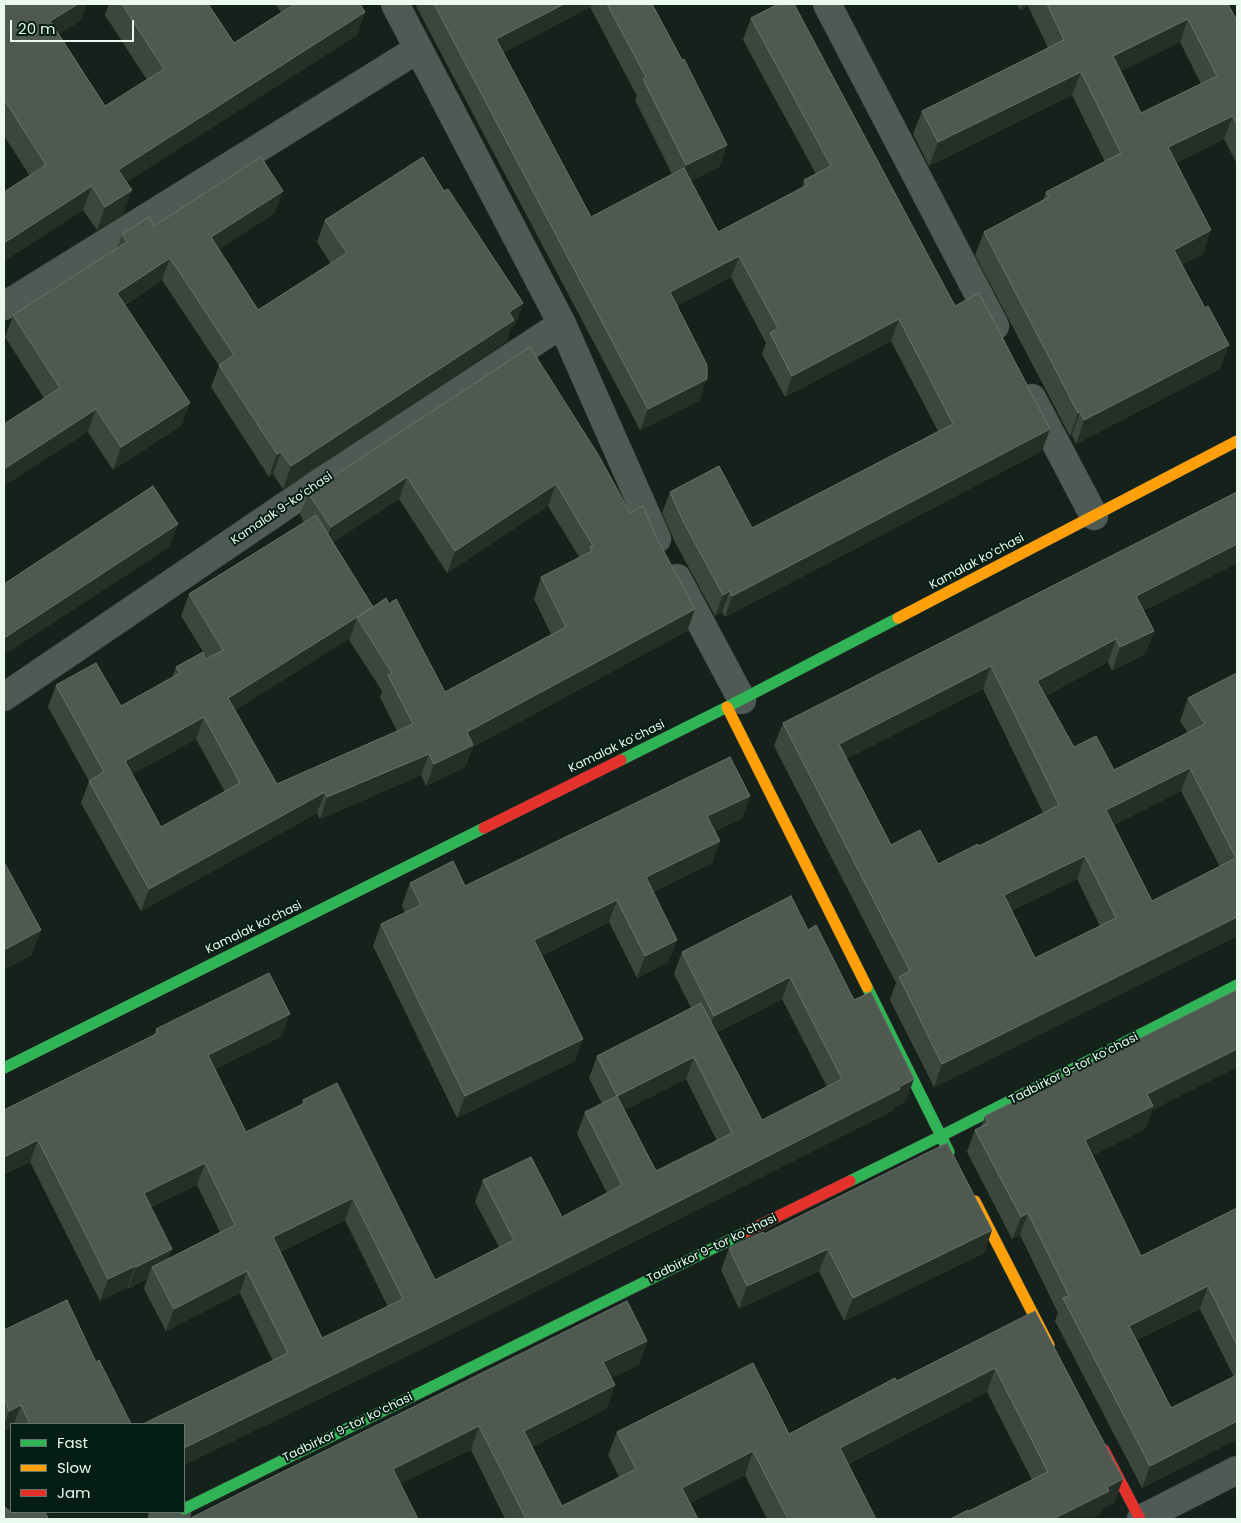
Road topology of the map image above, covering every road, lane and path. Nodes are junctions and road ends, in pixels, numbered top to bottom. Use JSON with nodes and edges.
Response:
{"nodes":[{"id":1,"x":395,"y":4,"type":"edge"},
{"id":2,"x":827,"y":4,"type":"edge"},
{"id":3,"x":418,"y":49,"type":"junction"},
{"id":4,"x":4,"y":306,"type":"edge"},
{"id":5,"x":562,"y":324,"type":"junction"},
{"id":6,"x":1006,"y":348,"type":"edge"},
{"id":7,"x":1020,"y":375,"type":"edge"},
{"id":8,"x":1237,"y":442,"type":"edge"},
{"id":9,"x":1094,"y":516,"type":"junction"},
{"id":10,"x":4,"y":697,"type":"edge"},
{"id":11,"x":734,"y":704,"type":"junction"},
{"id":12,"x":1237,"y":985,"type":"edge"},
{"id":13,"x":4,"y":1068,"type":"edge"},
{"id":14,"x":941,"y":1136,"type":"junction"},
{"id":15,"x":954,"y":1162,"type":"edge"},
{"id":16,"x":968,"y":1188,"type":"edge"},
{"id":17,"x":1054,"y":1354,"type":"edge"},
{"id":18,"x":1099,"y":1441,"type":"edge"},
{"id":19,"x":1237,"y":1470,"type":"edge"},
{"id":20,"x":185,"y":1509,"type":"edge"},
{"id":21,"x":175,"y":1513,"type":"edge"},
{"id":22,"x":162,"y":1519,"type":"edge"},
{"id":23,"x":1140,"y":1519,"type":"edge"}],
"edges":[{"from":1,"to":3,"type":"street"},
{"from":2,"to":6,"type":"street"},
{"from":3,"to":4,"type":"street"},
{"from":3,"to":5,"type":"street"},
{"from":5,"to":10,"type":"street","name":"Kamalak 9-koʻchasi"},
{"from":5,"to":11,"type":"street"},
{"from":7,"to":9,"type":"street"},
{"from":8,"to":9,"type":"street","name":"Kamalak koʻchasi"},
{"from":9,"to":11,"type":"street","name":"Kamalak koʻchasi"},
{"from":11,"to":13,"type":"street","name":"Kamalak koʻchasi"},
{"from":11,"to":14,"type":"street"},
{"from":12,"to":14,"type":"street","name":"Tadbirkor 9-tor koʻchasi"},
{"from":14,"to":15,"type":"street"},
{"from":14,"to":20,"type":"street","name":"Tadbirkor 9-tor koʻchasi"},
{"from":16,"to":17,"type":"street"},
{"from":18,"to":23,"type":"street"},
{"from":19,"to":23,"type":"street"},
{"from":21,"to":22,"type":"street"}]}
